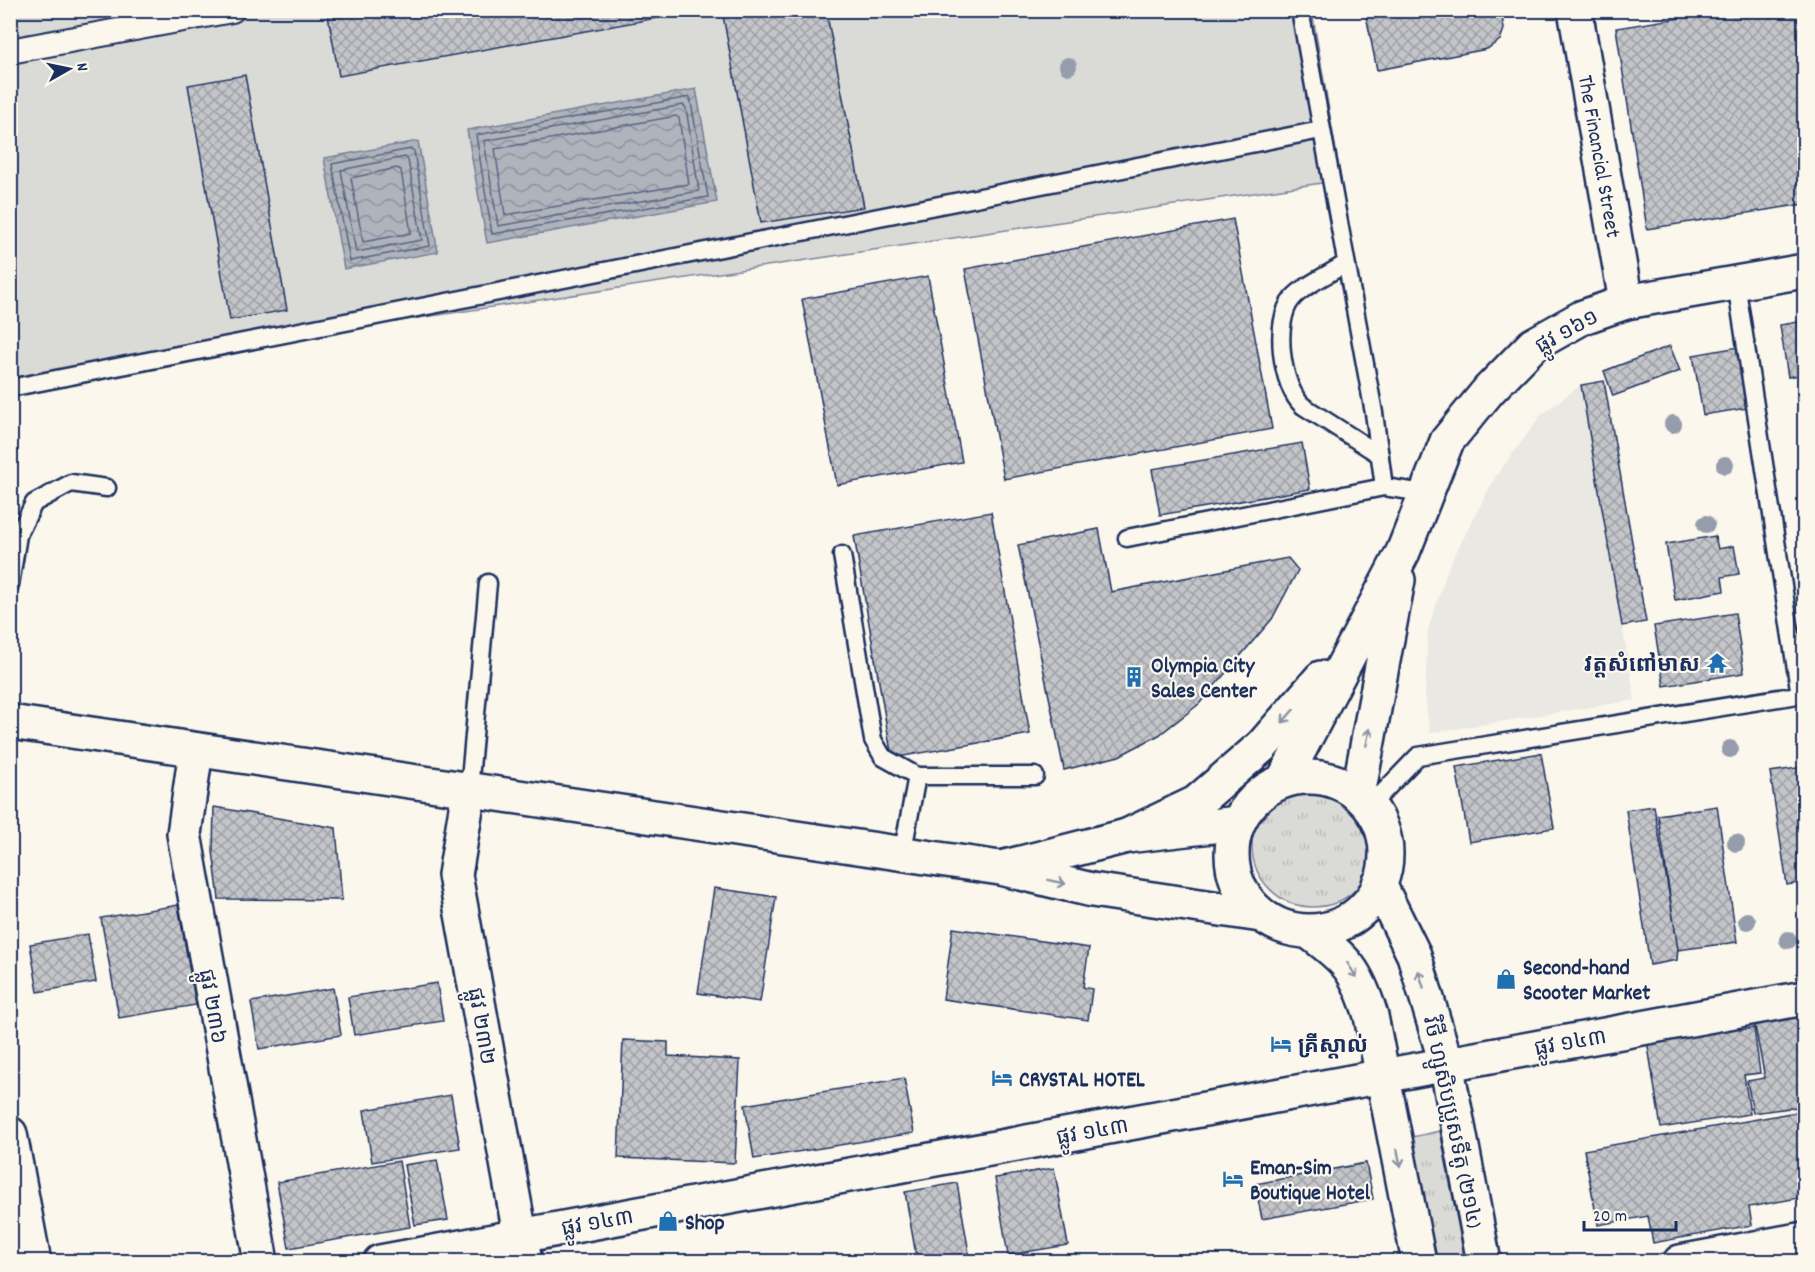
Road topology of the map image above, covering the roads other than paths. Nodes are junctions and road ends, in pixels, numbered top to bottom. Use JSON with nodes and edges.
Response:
{"nodes":[{"id":1,"x":232,"y":10,"type":"edge"},
{"id":2,"x":1300,"y":10,"type":"edge"},
{"id":3,"x":1575,"y":10,"type":"edge"},
{"id":4,"x":10,"y":51,"type":"edge"},
{"id":5,"x":1321,"y":130,"type":"junction"},
{"id":6,"x":1346,"y":264,"type":"junction"},
{"id":7,"x":1804,"y":271,"type":"edge"},
{"id":8,"x":1736,"y":283,"type":"junction"},
{"id":9,"x":1626,"y":302,"type":"junction"},
{"id":10,"x":10,"y":388,"type":"edge"},
{"id":11,"x":1380,"y":455,"type":"junction"},
{"id":12,"x":107,"y":488,"type":"dead end"},
{"id":13,"x":1384,"y":488,"type":"junction"},
{"id":14,"x":1424,"y":493,"type":"junction"},
{"id":15,"x":1127,"y":538,"type":"dead end"},
{"id":16,"x":1403,"y":552,"type":"junction"},
{"id":17,"x":842,"y":555,"type":"dead end"},
{"id":18,"x":488,"y":583,"type":"dead end"},
{"id":19,"x":10,"y":585,"type":"edge"},
{"id":20,"x":1364,"y":622,"type":"junction"},
{"id":21,"x":1802,"y":695,"type":"edge"},
{"id":22,"x":10,"y":722,"type":"edge"},
{"id":23,"x":196,"y":750,"type":"junction"},
{"id":24,"x":917,"y":776,"type":"junction"},
{"id":25,"x":1035,"y":776,"type":"dead end"},
{"id":26,"x":1283,"y":781,"type":"junction"},
{"id":27,"x":469,"y":790,"type":"junction"},
{"id":28,"x":1363,"y":801,"type":"junction"},
{"id":29,"x":1238,"y":823,"type":"junction"},
{"id":30,"x":1127,"y":836,"type":"junction"},
{"id":31,"x":902,"y":855,"type":"junction"},
{"id":32,"x":1000,"y":868,"type":"junction"},
{"id":33,"x":1380,"y":884,"type":"junction"},
{"id":34,"x":1261,"y":915,"type":"junction"},
{"id":35,"x":1309,"y":932,"type":"junction"},
{"id":36,"x":1804,"y":998,"type":"edge"},
{"id":37,"x":1446,"y":1064,"type":"junction"},
{"id":38,"x":1384,"y":1076,"type":"junction"},
{"id":39,"x":10,"y":1134,"type":"edge"},
{"id":40,"x":1804,"y":1239,"type":"edge"},
{"id":41,"x":523,"y":1249,"type":"edge"},
{"id":42,"x":34,"y":1262,"type":"edge"},
{"id":43,"x":261,"y":1262,"type":"edge"},
{"id":44,"x":380,"y":1262,"type":"edge"},
{"id":45,"x":1419,"y":1262,"type":"edge"},
{"id":46,"x":1484,"y":1262,"type":"edge"},
{"id":47,"x":1680,"y":1262,"type":"edge"}],
"edges":[{"from":1,"to":4,"type":"street"},
{"from":2,"to":5,"type":"lane"},
{"from":3,"to":9,"type":"street","name":"The Financial Street"},
{"from":5,"to":6,"type":"lane"},
{"from":5,"to":10,"type":"lane"},
{"from":6,"to":11,"type":"lane"},
{"from":6,"to":11,"type":"lane"},
{"from":7,"to":8,"type":"street","name":"ផ្លូវ ១៦១"},
{"from":8,"to":9,"type":"street","name":"ផ្លូវ ១៦១"},
{"from":8,"to":21,"type":"lane"},
{"from":9,"to":14,"type":"street","name":"ផ្លូវ ១៦១"},
{"from":11,"to":13,"type":"lane"},
{"from":12,"to":19,"type":"lane"},
{"from":13,"to":14,"type":"lane"},
{"from":13,"to":15,"type":"lane"},
{"from":14,"to":16,"type":"street","name":"ផ្លូវ ១៦១"},
{"from":16,"to":20,"type":"street","name":"ផ្លូវ ១៦១"},
{"from":28,"to":16,"type":"street","name":"ផ្លូវ ១៦១","one_way":true},
{"from":17,"to":24,"type":"lane"},
{"from":18,"to":27,"type":"lane"},
{"from":20,"to":26,"type":"street","name":"ផ្លូវ ១៦១"},
{"from":20,"to":30,"type":"street","one_way":true},
{"from":21,"to":28,"type":"lane"},
{"from":22,"to":23,"type":"street"},
{"from":23,"to":27,"type":"street"},
{"from":23,"to":43,"type":"street","name":"ផ្លូវ ២៣៦"},
{"from":24,"to":25,"type":"lane"},
{"from":24,"to":31,"type":"lane"},
{"from":26,"to":28,"type":"street"},
{"from":26,"to":29,"type":"street"},
{"from":27,"to":31,"type":"street"},
{"from":27,"to":41,"type":"street","name":"ផ្លូវ ២៣២"},
{"from":28,"to":33,"type":"street"},
{"from":29,"to":30,"type":"street"},
{"from":29,"to":34,"type":"street"},
{"from":30,"to":32,"type":"street"},
{"from":31,"to":32,"type":"street"},
{"from":32,"to":34,"type":"street","one_way":true},
{"from":33,"to":35,"type":"street"},
{"from":37,"to":33,"type":"street","name":"វិថី ហ្សូសិបប្រូសទីតូ (២១៤)","one_way":true},
{"from":34,"to":35,"type":"street"},
{"from":35,"to":38,"type":"street","one_way":true},
{"from":36,"to":37,"type":"street","name":"ផ្លូវ ១៤៣"},
{"from":37,"to":38,"type":"street","name":"ផ្លូវ ១៤៣"},
{"from":37,"to":46,"type":"street","name":"វិថី ហ្សូសិបប្រូសទីតូ (២១៤)"},
{"from":38,"to":41,"type":"street","name":"ផ្លូវ ១៤៣"},
{"from":38,"to":45,"type":"street","one_way":true},
{"from":39,"to":42,"type":"street"},
{"from":40,"to":47,"type":"street"},
{"from":41,"to":44,"type":"street","name":"ផ្លូវ ១៤៣"}]}
